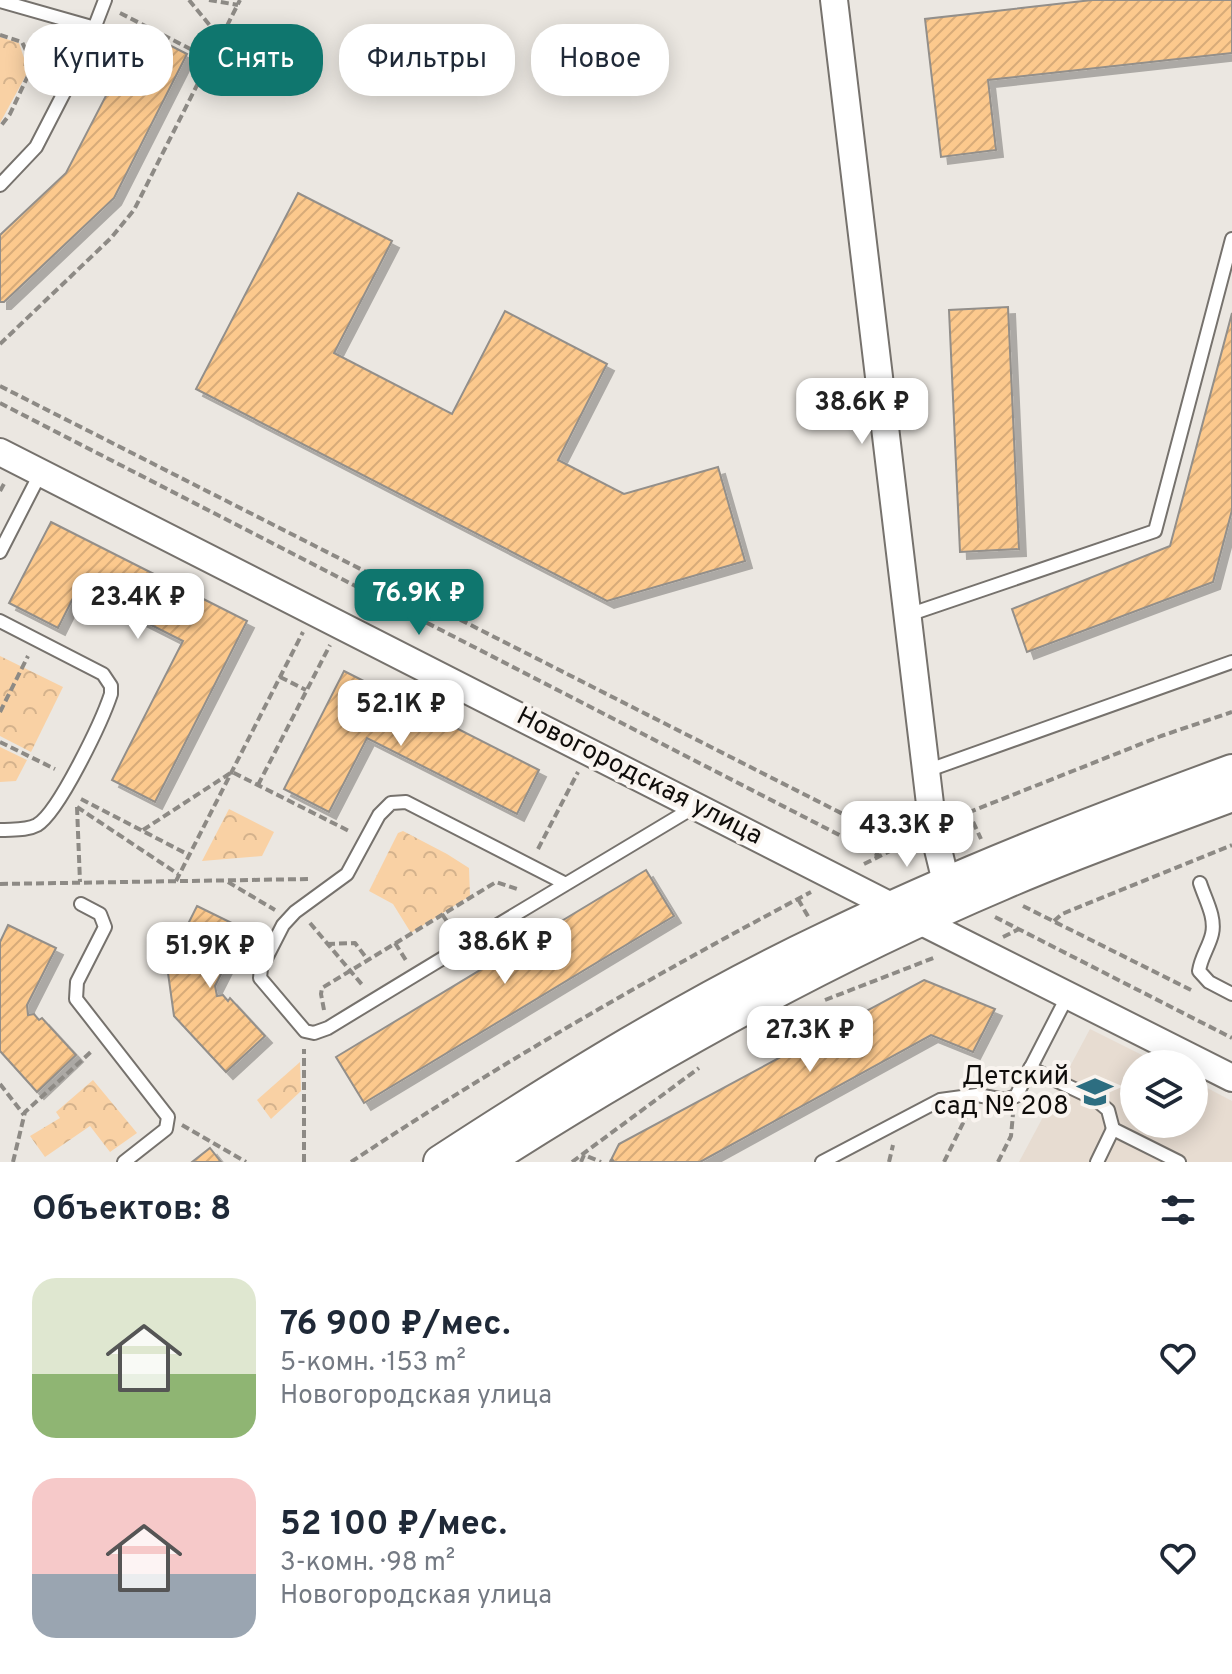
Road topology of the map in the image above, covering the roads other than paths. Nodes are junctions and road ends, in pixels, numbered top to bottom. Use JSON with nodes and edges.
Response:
{"nodes":[{"id":1,"x":834,"y":0,"type":"edge"},
{"id":2,"x":0,"y":1,"type":"edge"},
{"id":3,"x":104,"y":2,"type":"edge"},
{"id":4,"x":81,"y":24,"type":"edge"},
{"id":5,"x":93,"y":24,"type":"edge"},
{"id":6,"x":60,"y":96,"type":"edge"},
{"id":7,"x":0,"y":185,"type":"edge"},
{"id":8,"x":1232,"y":239,"type":"edge"},
{"id":9,"x":0,"y":452,"type":"edge"},
{"id":10,"x":41,"y":472,"type":"junction"},
{"id":11,"x":0,"y":552,"type":"edge"},
{"id":12,"x":908,"y":615,"type":"junction"},
{"id":13,"x":0,"y":621,"type":"edge"},
{"id":14,"x":1232,"y":662,"type":"edge"},
{"id":15,"x":926,"y":771,"type":"junction"},
{"id":16,"x":1232,"y":771,"type":"edge"},
{"id":17,"x":1232,"y":795,"type":"edge"},
{"id":18,"x":696,"y":806,"type":"junction"},
{"id":19,"x":0,"y":830,"type":"edge"},
{"id":20,"x":1200,"y":883,"type":"dead end"},
{"id":21,"x":566,"y":884,"type":"junction"},
{"id":22,"x":949,"y":894,"type":"junction"},
{"id":23,"x":81,"y":904,"type":"dead end"},
{"id":24,"x":906,"y":914,"type":"junction"},
{"id":25,"x":972,"y":946,"type":"junction"},
{"id":26,"x":1232,"y":994,"type":"edge"},
{"id":27,"x":1068,"y":995,"type":"junction"},
{"id":28,"x":1030,"y":1068,"type":"junction"},
{"id":29,"x":1232,"y":1078,"type":"edge"},
{"id":30,"x":1113,"y":1129,"type":"junction"},
{"id":31,"x":124,"y":1162,"type":"edge"},
{"id":32,"x":440,"y":1162,"type":"edge"},
{"id":33,"x":485,"y":1162,"type":"edge"},
{"id":34,"x":822,"y":1162,"type":"edge"},
{"id":35,"x":1097,"y":1162,"type":"edge"},
{"id":36,"x":1179,"y":1162,"type":"edge"}],
"edges":[{"from":1,"to":12,"type":"street"},
{"from":2,"to":4,"type":"lane"},
{"from":3,"to":5,"type":"lane"},
{"from":6,"to":7,"type":"lane"},
{"from":8,"to":12,"type":"lane"},
{"from":9,"to":10,"type":"street","name":"Новогородская улица"},
{"from":10,"to":11,"type":"lane"},
{"from":10,"to":18,"type":"street","name":"Новогородская улица"},
{"from":12,"to":15,"type":"street"},
{"from":13,"to":19,"type":"lane"},
{"from":14,"to":15,"type":"lane"},
{"from":15,"to":22,"type":"street"},
{"from":16,"to":22,"type":"street"},
{"from":17,"to":22,"type":"street"},
{"from":18,"to":21,"type":"lane"},
{"from":18,"to":24,"type":"street","name":"Новогородская улица"},
{"from":20,"to":26,"type":"lane"},
{"from":21,"to":21,"type":"lane"},
{"from":22,"to":24,"type":"street"},
{"from":22,"to":25,"type":"street"},
{"from":23,"to":31,"type":"lane"},
{"from":24,"to":25,"type":"street","name":"Новогородская улица"},
{"from":24,"to":32,"type":"street"},
{"from":24,"to":33,"type":"street"},
{"from":25,"to":27,"type":"street","name":"Новогородская улица"},
{"from":27,"to":28,"type":"lane"},
{"from":27,"to":29,"type":"street","name":"Новогородская улица"},
{"from":28,"to":30,"type":"lane"},
{"from":28,"to":34,"type":"lane"},
{"from":30,"to":35,"type":"lane"},
{"from":30,"to":36,"type":"lane"}]}
